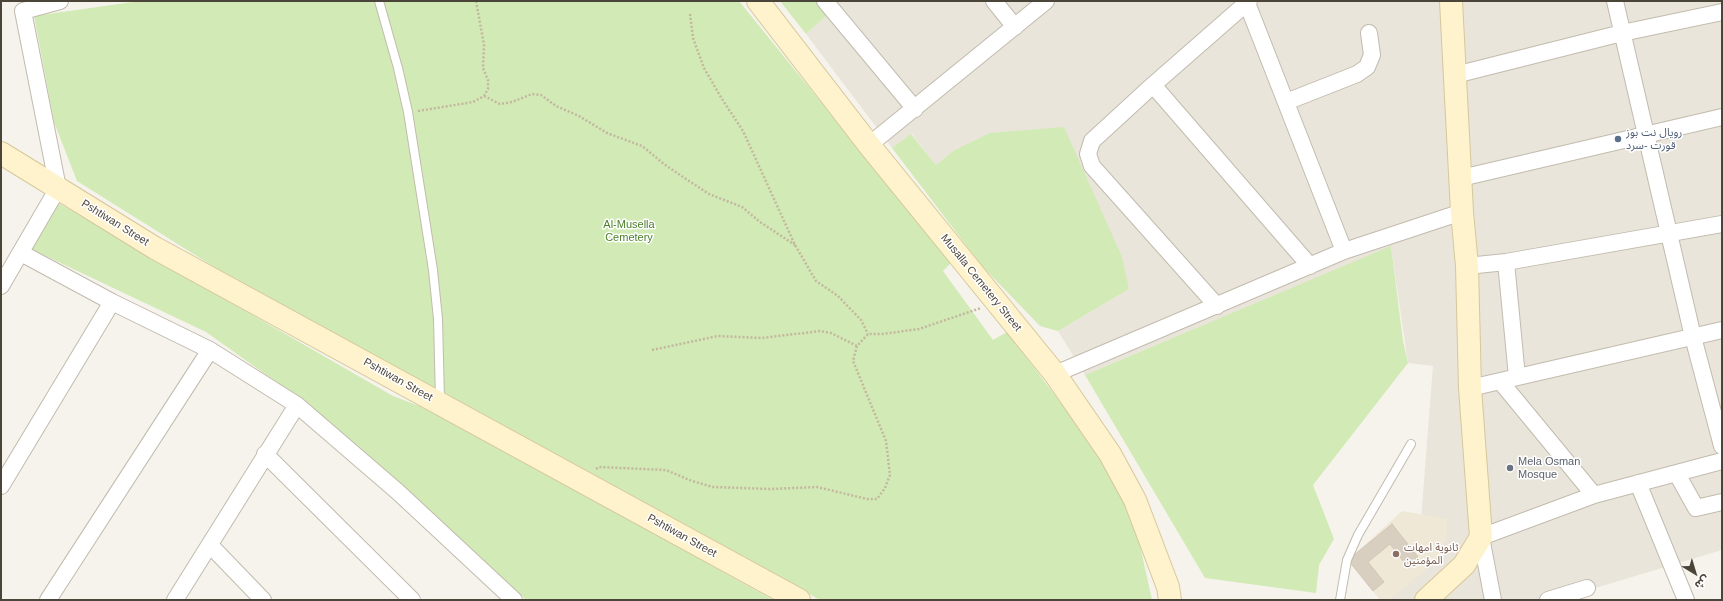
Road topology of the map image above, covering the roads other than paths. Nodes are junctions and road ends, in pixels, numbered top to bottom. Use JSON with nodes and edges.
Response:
{"nodes":[{"id":1,"x":60,"y":1,"type":"edge"},
{"id":2,"x":379,"y":1,"type":"edge"},
{"id":3,"x":758,"y":1,"type":"edge"},
{"id":4,"x":825,"y":1,"type":"edge"},
{"id":5,"x":994,"y":1,"type":"edge"},
{"id":6,"x":1046,"y":1,"type":"edge"},
{"id":7,"x":1451,"y":1,"type":"edge"},
{"id":8,"x":1615,"y":1,"type":"edge"},
{"id":9,"x":1248,"y":2,"type":"edge"},
{"id":10,"x":22,"y":6,"type":"edge"},
{"id":11,"x":1722,"y":12,"type":"edge"},
{"id":12,"x":1015,"y":27,"type":"junction"},
{"id":13,"x":1369,"y":32,"type":"dead end"},
{"id":14,"x":1622,"y":34,"type":"junction"},
{"id":15,"x":1455,"y":75,"type":"junction"},
{"id":16,"x":1153,"y":85,"type":"junction"},
{"id":17,"x":1286,"y":102,"type":"junction"},
{"id":18,"x":915,"y":109,"type":"junction"},
{"id":19,"x":1722,"y":117,"type":"edge"},
{"id":20,"x":1646,"y":134,"type":"junction"},
{"id":21,"x":869,"y":145,"type":"junction"},
{"id":22,"x":1,"y":153,"type":"edge"},
{"id":23,"x":1461,"y":178,"type":"junction"},
{"id":24,"x":58,"y":188,"type":"junction"},
{"id":25,"x":1462,"y":212,"type":"junction"},
{"id":26,"x":1722,"y":224,"type":"edge"},
{"id":27,"x":1670,"y":233,"type":"junction"},
{"id":28,"x":1344,"y":252,"type":"junction"},
{"id":29,"x":21,"y":253,"type":"junction"},
{"id":30,"x":1506,"y":262,"type":"junction"},
{"id":31,"x":1310,"y":266,"type":"junction"},
{"id":32,"x":1467,"y":266,"type":"junction"},
{"id":33,"x":1,"y":286,"type":"edge"},
{"id":34,"x":112,"y":302,"type":"junction"},
{"id":35,"x":1217,"y":306,"type":"junction"},
{"id":36,"x":1722,"y":330,"type":"edge"},
{"id":37,"x":1693,"y":337,"type":"junction"},
{"id":38,"x":210,"y":350,"type":"junction"},
{"id":39,"x":1056,"y":374,"type":"junction"},
{"id":40,"x":1517,"y":377,"type":"junction"},
{"id":41,"x":1500,"y":381,"type":"junction"},
{"id":42,"x":1470,"y":388,"type":"junction"},
{"id":43,"x":440,"y":403,"type":"junction"},
{"id":44,"x":297,"y":405,"type":"junction"},
{"id":45,"x":1411,"y":444,"type":"dead end"},
{"id":46,"x":1722,"y":446,"type":"edge"},
{"id":47,"x":265,"y":454,"type":"junction"},
{"id":48,"x":1722,"y":461,"type":"edge"},
{"id":49,"x":1678,"y":474,"type":"junction"},
{"id":50,"x":1638,"y":483,"type":"junction"},
{"id":51,"x":1,"y":486,"type":"edge"},
{"id":52,"x":1594,"y":495,"type":"junction"},
{"id":53,"x":1722,"y":502,"type":"edge"},
{"id":54,"x":1481,"y":538,"type":"junction"},
{"id":55,"x":210,"y":545,"type":"junction"},
{"id":56,"x":1587,"y":588,"type":"dead end"},
{"id":57,"x":1173,"y":596,"type":"edge"},
{"id":58,"x":48,"y":600,"type":"edge"},
{"id":59,"x":175,"y":600,"type":"edge"},
{"id":60,"x":263,"y":600,"type":"edge"},
{"id":61,"x":412,"y":600,"type":"edge"},
{"id":62,"x":514,"y":600,"type":"edge"},
{"id":63,"x":799,"y":600,"type":"edge"},
{"id":64,"x":1340,"y":600,"type":"edge"},
{"id":65,"x":1426,"y":600,"type":"edge"},
{"id":66,"x":1493,"y":600,"type":"edge"},
{"id":67,"x":1548,"y":600,"type":"edge"},
{"id":68,"x":1686,"y":600,"type":"edge"}],
"edges":[{"from":1,"to":10,"type":"street"},
{"from":2,"to":43,"type":"lane"},
{"from":3,"to":21,"type":"street","name":"Musalla Cemetery Street"},
{"from":4,"to":18,"type":"street"},
{"from":5,"to":12,"type":"street"},
{"from":6,"to":12,"type":"street"},
{"from":7,"to":15,"type":"street"},
{"from":8,"to":14,"type":"street"},
{"from":9,"to":16,"type":"street"},
{"from":9,"to":17,"type":"street"},
{"from":10,"to":24,"type":"street"},
{"from":11,"to":14,"type":"street"},
{"from":12,"to":18,"type":"street"},
{"from":13,"to":17,"type":"street"},
{"from":14,"to":15,"type":"street"},
{"from":14,"to":20,"type":"street"},
{"from":15,"to":23,"type":"street"},
{"from":16,"to":31,"type":"street"},
{"from":16,"to":35,"type":"street"},
{"from":17,"to":28,"type":"street"},
{"from":18,"to":21,"type":"street"},
{"from":19,"to":20,"type":"street"},
{"from":20,"to":23,"type":"street"},
{"from":20,"to":27,"type":"street"},
{"from":21,"to":39,"type":"street","name":"Musalla Cemetery Street"},
{"from":22,"to":24,"type":"street","name":"Pshtiwan Street"},
{"from":23,"to":25,"type":"street"},
{"from":24,"to":29,"type":"street"},
{"from":24,"to":43,"type":"street","name":"Pshtiwan Street"},
{"from":25,"to":28,"type":"street"},
{"from":25,"to":32,"type":"street"},
{"from":26,"to":27,"type":"street"},
{"from":27,"to":30,"type":"street"},
{"from":27,"to":37,"type":"street"},
{"from":28,"to":31,"type":"street"},
{"from":29,"to":33,"type":"street"},
{"from":29,"to":34,"type":"street"},
{"from":30,"to":32,"type":"street"},
{"from":30,"to":40,"type":"street"},
{"from":31,"to":35,"type":"street"},
{"from":32,"to":42,"type":"street"},
{"from":34,"to":38,"type":"street"},
{"from":34,"to":51,"type":"street"},
{"from":35,"to":39,"type":"street"},
{"from":36,"to":37,"type":"street"},
{"from":37,"to":40,"type":"street"},
{"from":37,"to":46,"type":"street"},
{"from":38,"to":44,"type":"street"},
{"from":38,"to":58,"type":"street"},
{"from":39,"to":57,"type":"street","name":"Musalla Cemetery Street"},
{"from":40,"to":41,"type":"street"},
{"from":41,"to":42,"type":"street"},
{"from":41,"to":52,"type":"street"},
{"from":42,"to":54,"type":"street"},
{"from":43,"to":63,"type":"street","name":"Pshtiwan Street"},
{"from":44,"to":47,"type":"street"},
{"from":44,"to":62,"type":"street"},
{"from":45,"to":64,"type":"lane"},
{"from":47,"to":55,"type":"street"},
{"from":47,"to":61,"type":"street"},
{"from":48,"to":49,"type":"street"},
{"from":49,"to":50,"type":"street"},
{"from":49,"to":53,"type":"street"},
{"from":50,"to":52,"type":"street"},
{"from":50,"to":68,"type":"street"},
{"from":52,"to":54,"type":"street"},
{"from":54,"to":65,"type":"street"},
{"from":54,"to":66,"type":"street"},
{"from":55,"to":59,"type":"street"},
{"from":55,"to":60,"type":"street"},
{"from":56,"to":67,"type":"street"}]}
